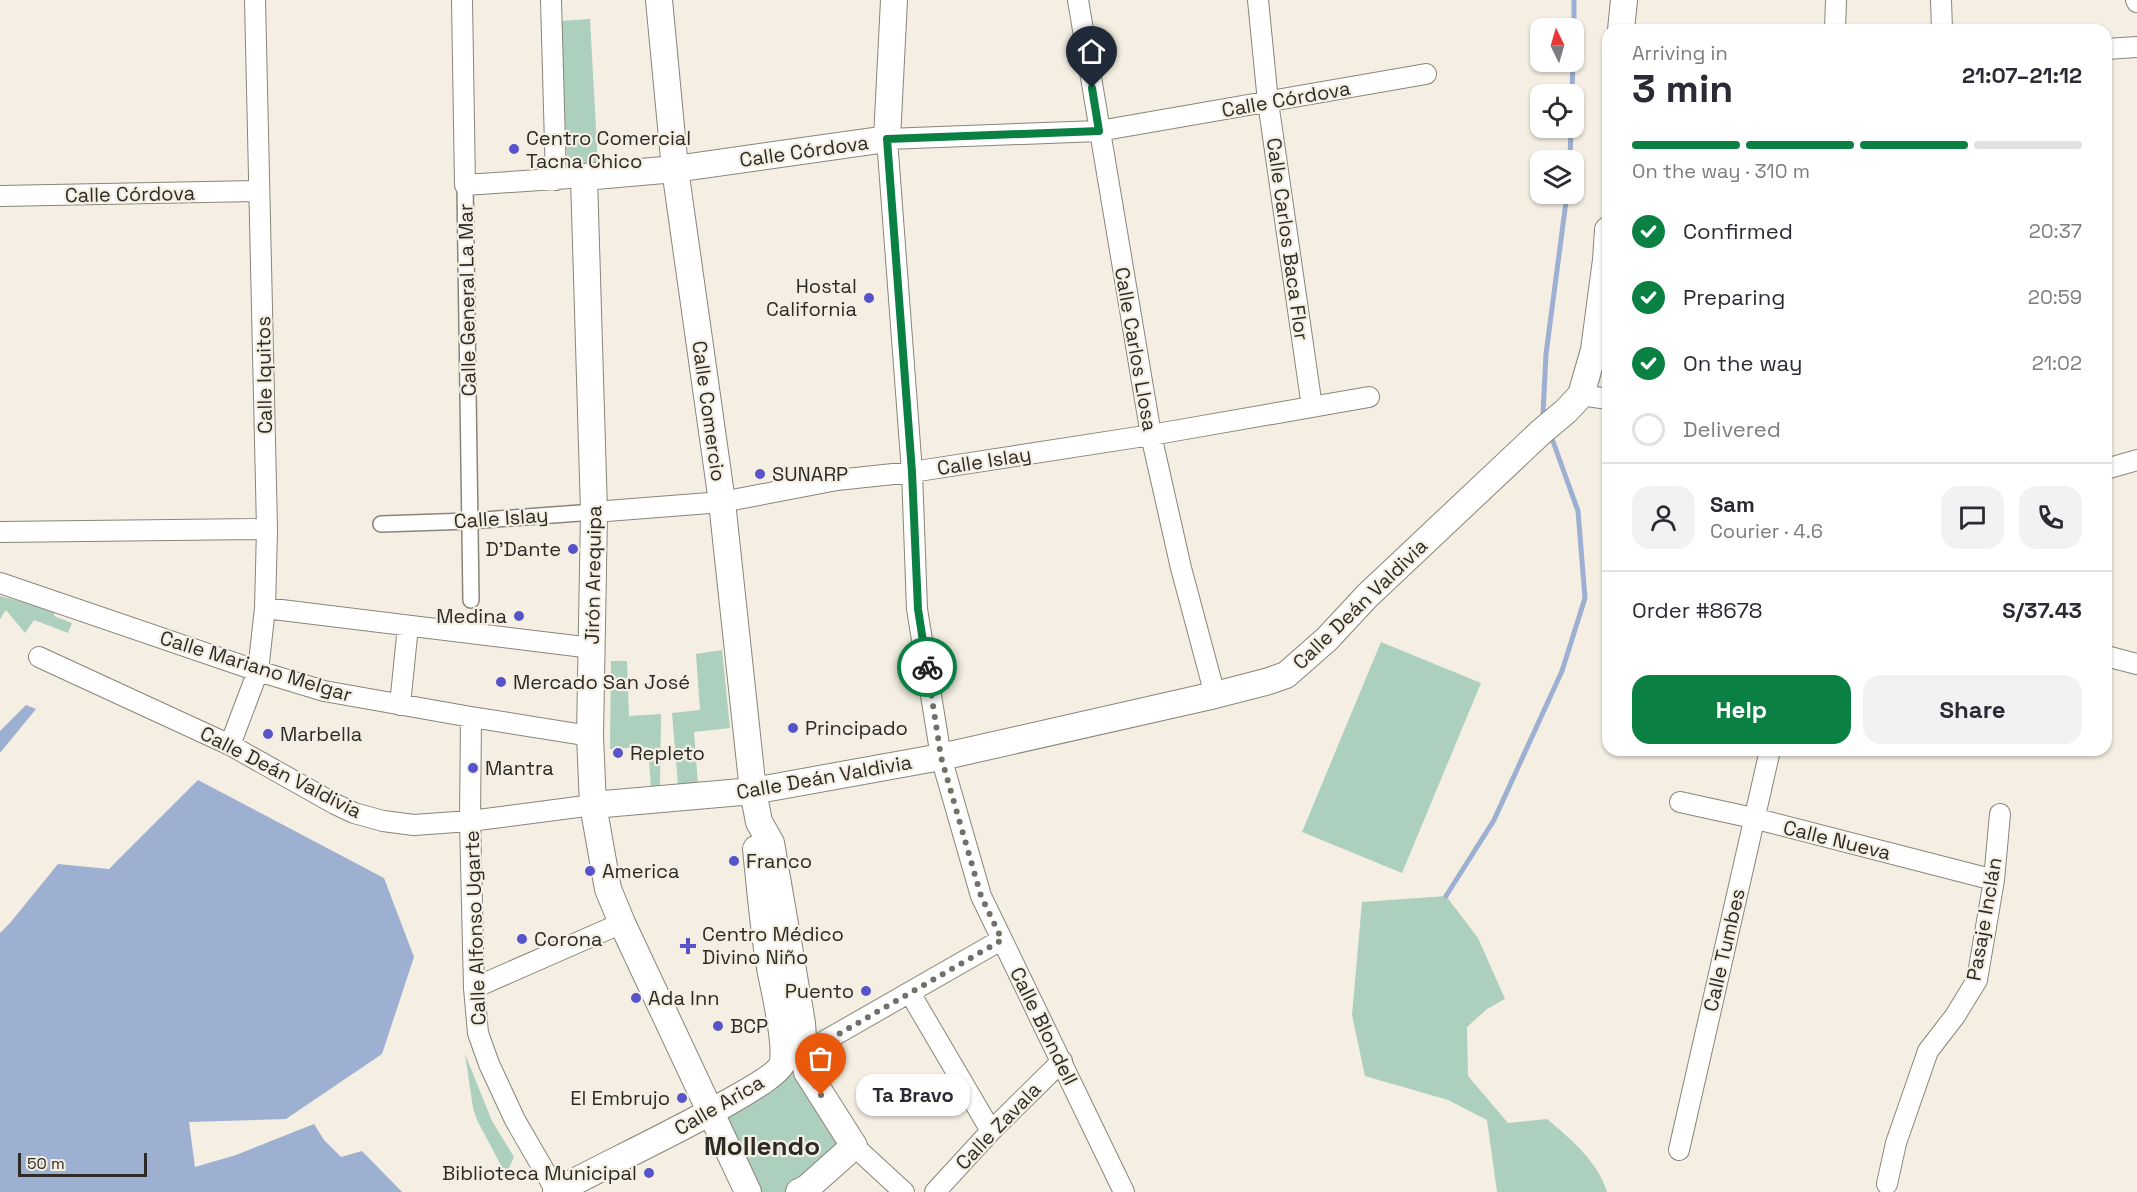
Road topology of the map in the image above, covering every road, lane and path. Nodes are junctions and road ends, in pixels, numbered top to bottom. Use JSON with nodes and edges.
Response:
{"nodes":[{"id":1,"x":255,"y":0,"type":"edge"},
{"id":2,"x":462,"y":0,"type":"edge"},
{"id":3,"x":551,"y":0,"type":"edge"},
{"id":4,"x":659,"y":0,"type":"edge"},
{"id":5,"x":894,"y":0,"type":"edge"},
{"id":6,"x":1078,"y":0,"type":"edge"},
{"id":7,"x":1258,"y":0,"type":"edge"},
{"id":8,"x":1624,"y":0,"type":"edge"},
{"id":9,"x":1836,"y":0,"type":"edge"},
{"id":10,"x":1941,"y":0,"type":"edge"},
{"id":11,"x":1622,"y":24,"type":"edge"},
{"id":12,"x":1835,"y":24,"type":"edge"},
{"id":13,"x":1942,"y":24,"type":"edge"},
{"id":14,"x":2137,"y":47,"type":"edge"},
{"id":15,"x":2112,"y":49,"type":"edge"},
{"id":16,"x":1426,"y":74,"type":"dead end"},
{"id":17,"x":1268,"y":102,"type":"junction"},
{"id":18,"x":1099,"y":131,"type":"junction"},
{"id":19,"x":887,"y":139,"type":"junction"},
{"id":20,"x":675,"y":169,"type":"junction"},
{"id":21,"x":584,"y":177,"type":"junction"},
{"id":22,"x":556,"y":180,"type":"junction"},
{"id":23,"x":465,"y":185,"type":"junction"},
{"id":24,"x":259,"y":191,"type":"junction"},
{"id":25,"x":0,"y":196,"type":"edge"},
{"id":26,"x":1602,"y":290,"type":"edge"},
{"id":27,"x":1369,"y":397,"type":"dead end"},
{"id":28,"x":1602,"y":400,"type":"edge"},
{"id":29,"x":1573,"y":403,"type":"junction"},
{"id":30,"x":1312,"y":407,"type":"junction"},
{"id":31,"x":1151,"y":435,"type":"junction"},
{"id":32,"x":2137,"y":460,"type":"edge"},
{"id":33,"x":2112,"y":467,"type":"edge"},
{"id":34,"x":912,"y":472,"type":"junction"},
{"id":35,"x":722,"y":502,"type":"junction"},
{"id":36,"x":594,"y":512,"type":"junction"},
{"id":37,"x":470,"y":520,"type":"junction"},
{"id":38,"x":381,"y":524,"type":"dead end"},
{"id":39,"x":267,"y":529,"type":"junction"},
{"id":40,"x":0,"y":532,"type":"edge"},
{"id":41,"x":0,"y":583,"type":"edge"},
{"id":42,"x":471,"y":600,"type":"dead end"},
{"id":43,"x":264,"y":608,"type":"junction"},
{"id":44,"x":408,"y":626,"type":"junction"},
{"id":45,"x":592,"y":648,"type":"junction"},
{"id":46,"x":39,"y":657,"type":"dead end"},
{"id":47,"x":2112,"y":658,"type":"edge"},
{"id":48,"x":2137,"y":664,"type":"edge"},
{"id":49,"x":258,"y":671,"type":"junction"},
{"id":50,"x":1215,"y":695,"type":"junction"},
{"id":51,"x":400,"y":705,"type":"junction"},
{"id":52,"x":471,"y":717,"type":"junction"},
{"id":53,"x":590,"y":736,"type":"junction"},
{"id":54,"x":230,"y":745,"type":"junction"},
{"id":55,"x":1768,"y":756,"type":"edge"},
{"id":56,"x":941,"y":757,"type":"junction"},
{"id":57,"x":753,"y":791,"type":"junction"},
{"id":58,"x":1680,"y":802,"type":"dead end"},
{"id":59,"x":593,"y":806,"type":"junction"},
{"id":60,"x":2000,"y":814,"type":"dead end"},
{"id":61,"x":1753,"y":818,"type":"junction"},
{"id":62,"x":470,"y":821,"type":"junction"},
{"id":63,"x":1994,"y":880,"type":"junction"},
{"id":64,"x":622,"y":923,"type":"junction"},
{"id":65,"x":1002,"y":940,"type":"junction"},
{"id":66,"x":474,"y":988,"type":"junction"},
{"id":67,"x":910,"y":993,"type":"junction"},
{"id":68,"x":794,"y":1058,"type":"junction"},
{"id":69,"x":1062,"y":1061,"type":"junction"},
{"id":70,"x":711,"y":1112,"type":"junction"},
{"id":71,"x":992,"y":1131,"type":"junction"},
{"id":72,"x":854,"y":1146,"type":"junction"},
{"id":73,"x":1679,"y":1150,"type":"dead end"},
{"id":74,"x":1887,"y":1184,"type":"dead end"},
{"id":75,"x":556,"y":1192,"type":"edge"},
{"id":76,"x":748,"y":1192,"type":"edge"},
{"id":77,"x":799,"y":1192,"type":"edge"},
{"id":78,"x":904,"y":1192,"type":"edge"},
{"id":79,"x":935,"y":1192,"type":"edge"},
{"id":80,"x":1124,"y":1192,"type":"edge"}],
"edges":[{"from":1,"to":24,"type":"street","name":"Calle Iquitos"},
{"from":2,"to":23,"type":"street","name":"Calle General La Mar"},
{"from":3,"to":22,"type":"street"},
{"from":4,"to":20,"type":"street","name":"Calle Comercio"},
{"from":5,"to":19,"type":"street","name":"Calle Blondell"},
{"from":6,"to":18,"type":"street","name":"Calle Carlos Llosa"},
{"from":7,"to":17,"type":"street","name":"Calle Carlos Baca Flor"},
{"from":8,"to":11,"type":"street"},
{"from":9,"to":12,"type":"street"},
{"from":10,"to":13,"type":"street"},
{"from":14,"to":15,"type":"street"},
{"from":16,"to":17,"type":"street","name":"Calle Córdova"},
{"from":17,"to":18,"type":"street","name":"Calle Córdova"},
{"from":17,"to":30,"type":"street","name":"Calle Carlos Baca Flor"},
{"from":18,"to":19,"type":"street","name":"Calle Córdova"},
{"from":18,"to":31,"type":"street","name":"Calle Carlos Llosa"},
{"from":19,"to":20,"type":"street","name":"Calle Córdova"},
{"from":19,"to":34,"type":"street","name":"Calle Blondell"},
{"from":20,"to":21,"type":"street","name":"Calle Córdova"},
{"from":20,"to":35,"type":"street","name":"Calle Comercio"},
{"from":21,"to":22,"type":"street","name":"Calle Córdova"},
{"from":21,"to":36,"type":"street","name":"Jirón Arequipa"},
{"from":22,"to":23,"type":"street","name":"Calle Córdova"},
{"from":23,"to":37,"type":"street","name":"Calle General La Mar"},
{"from":24,"to":25,"type":"street","name":"Calle Córdova"},
{"from":24,"to":39,"type":"street","name":"Calle Iquitos"},
{"from":26,"to":29,"type":"street"},
{"from":27,"to":30,"type":"street","name":"Calle Islay"},
{"from":28,"to":29,"type":"street"},
{"from":29,"to":50,"type":"street","name":"Calle Deán Valdivia"},
{"from":30,"to":31,"type":"street","name":"Calle Islay"},
{"from":31,"to":34,"type":"street","name":"Calle Islay"},
{"from":31,"to":50,"type":"street","name":"Calle Carlos Llosa"},
{"from":32,"to":33,"type":"street"},
{"from":34,"to":35,"type":"street","name":"Calle Islay"},
{"from":34,"to":56,"type":"street","name":"Calle Blondell"},
{"from":35,"to":36,"type":"street","name":"Calle Islay"},
{"from":35,"to":57,"type":"street","name":"Calle Comercio"},
{"from":36,"to":37,"type":"street","name":"Calle Islay"},
{"from":36,"to":45,"type":"street","name":"Jirón Arequipa"},
{"from":37,"to":38,"type":"street","name":"Calle Islay"},
{"from":37,"to":42,"type":"street","name":"Calle General La Mar"},
{"from":39,"to":40,"type":"street"},
{"from":39,"to":43,"type":"street","name":"Calle Iquitos"},
{"from":41,"to":49,"type":"street","name":"Calle Mariano Melgar"},
{"from":43,"to":44,"type":"street"},
{"from":43,"to":49,"type":"street","name":"Calle Iquitos"},
{"from":44,"to":45,"type":"street"},
{"from":44,"to":51,"type":"street"},
{"from":45,"to":53,"type":"street","name":"Jirón Arequipa"},
{"from":46,"to":54,"type":"street","name":"Calle Deán Valdivia"},
{"from":47,"to":48,"type":"street"},
{"from":49,"to":51,"type":"street","name":"Calle Mariano Melgar"},
{"from":49,"to":54,"type":"street","name":"Calle Iquitos"},
{"from":50,"to":56,"type":"street","name":"Calle Deán Valdivia"},
{"from":51,"to":52,"type":"street","name":"Calle Mariano Melgar"},
{"from":52,"to":53,"type":"street","name":"Calle Mariano Melgar"},
{"from":52,"to":62,"type":"street","name":"Calle Alfonso Ugarte"},
{"from":53,"to":59,"type":"street","name":"Jirón Arequipa"},
{"from":54,"to":62,"type":"street","name":"Calle Deán Valdivia"},
{"from":55,"to":61,"type":"street","name":"Calle Tumbes"},
{"from":56,"to":57,"type":"street","name":"Calle Deán Valdivia"},
{"from":56,"to":65,"type":"street","name":"Calle Blondell"},
{"from":57,"to":59,"type":"street","name":"Calle Deán Valdivia"},
{"from":57,"to":68,"type":"street","name":"Calle Comercio"},
{"from":58,"to":61,"type":"street","name":"Calle Nueva"},
{"from":59,"to":62,"type":"street","name":"Calle Deán Valdivia"},
{"from":59,"to":64,"type":"street","name":"Jirón Arequipa"},
{"from":60,"to":63,"type":"street","name":"Pasaje Inclán"},
{"from":61,"to":63,"type":"street","name":"Calle Nueva"},
{"from":61,"to":73,"type":"street","name":"Calle Tumbes"},
{"from":62,"to":66,"type":"street","name":"Calle Alfonso Ugarte"},
{"from":63,"to":74,"type":"street","name":"Pasaje Inclán"},
{"from":64,"to":66,"type":"street"},
{"from":64,"to":70,"type":"street","name":"Jirón Arequipa"},
{"from":65,"to":67,"type":"street","name":"Calle Arica"},
{"from":65,"to":69,"type":"street","name":"Calle Blondell"},
{"from":66,"to":75,"type":"street","name":"Calle Alfonso Ugarte"},
{"from":67,"to":68,"type":"street","name":"Calle Arica"},
{"from":67,"to":71,"type":"street"},
{"from":68,"to":70,"type":"street","name":"Calle Arica"},
{"from":68,"to":72,"type":"street","name":"Calle Comercio"},
{"from":69,"to":71,"type":"street","name":"Calle Zavala"},
{"from":69,"to":80,"type":"street","name":"Calle Blondell"},
{"from":70,"to":75,"type":"street","name":"Calle Arica"},
{"from":70,"to":76,"type":"street","name":"Jirón Arequipa"},
{"from":71,"to":79,"type":"street","name":"Calle Zavala"},
{"from":72,"to":77,"type":"street"},
{"from":72,"to":78,"type":"street","name":"Calle Comercio"}]}
